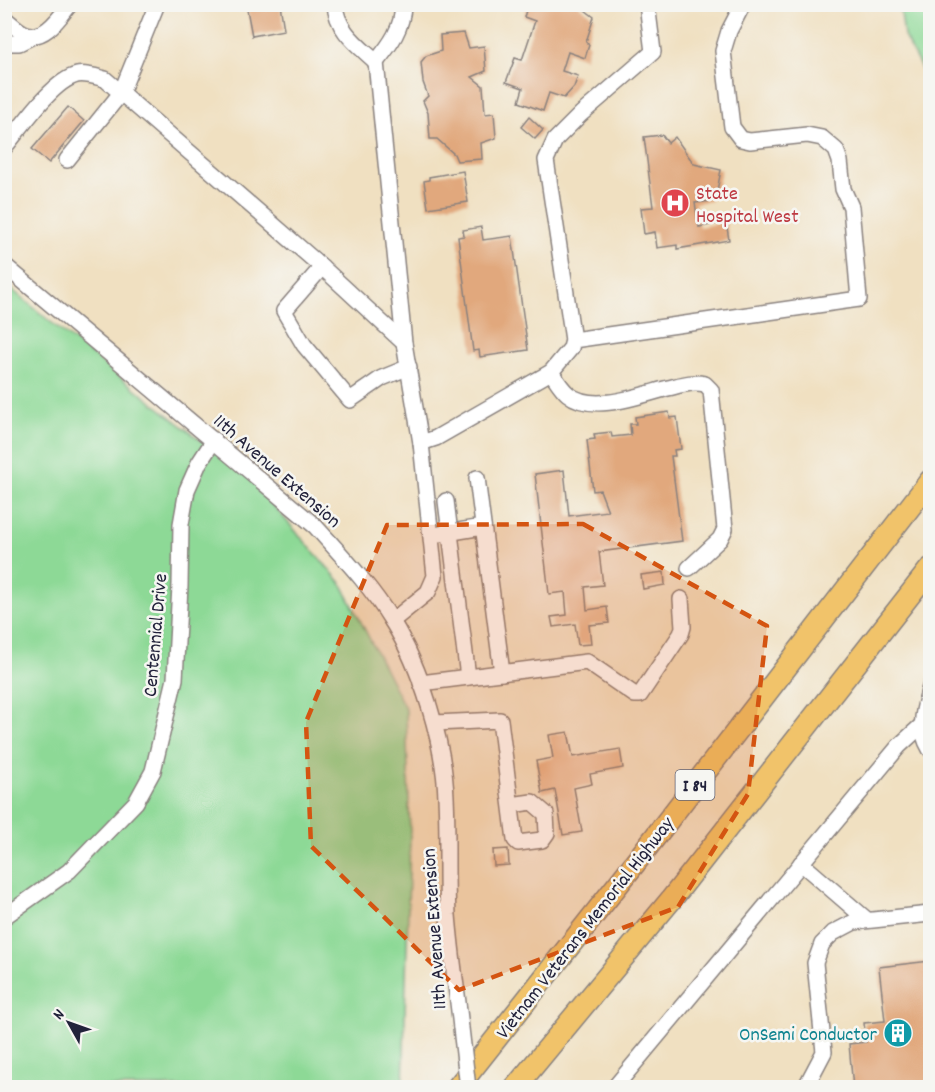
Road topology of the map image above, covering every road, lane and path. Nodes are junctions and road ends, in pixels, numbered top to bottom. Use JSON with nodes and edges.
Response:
{"nodes":[{"id":1,"x":70,"y":4,"type":"edge"},
{"id":2,"x":157,"y":4,"type":"edge"},
{"id":3,"x":335,"y":4,"type":"edge"},
{"id":4,"x":403,"y":4,"type":"edge"},
{"id":5,"x":647,"y":4,"type":"edge"},
{"id":6,"x":743,"y":4,"type":"edge"},
{"id":7,"x":4,"y":18,"type":"edge"},
{"id":8,"x":33,"y":36,"type":"junction"},
{"id":9,"x":4,"y":43,"type":"edge"},
{"id":10,"x":376,"y":62,"type":"junction"},
{"id":11,"x":121,"y":93,"type":"junction"},
{"id":12,"x":4,"y":148,"type":"edge"},
{"id":13,"x":67,"y":160,"type":"dead end"},
{"id":14,"x":4,"y":265,"type":"edge"},
{"id":15,"x":322,"y":267,"type":"junction"},
{"id":16,"x":573,"y":340,"type":"junction"},
{"id":17,"x":404,"y":343,"type":"junction"},
{"id":18,"x":409,"y":368,"type":"junction"},
{"id":19,"x":551,"y":372,"type":"junction"},
{"id":20,"x":214,"y":440,"type":"junction"},
{"id":21,"x":421,"y":443,"type":"junction"},
{"id":22,"x":477,"y":478,"type":"dead end"},
{"id":23,"x":930,"y":481,"type":"edge"},
{"id":24,"x":446,"y":501,"type":"dead end"},
{"id":25,"x":483,"y":527,"type":"junction"},
{"id":26,"x":450,"y":532,"type":"junction"},
{"id":27,"x":431,"y":535,"type":"junction"},
{"id":28,"x":689,"y":568,"type":"dead end"},
{"id":29,"x":930,"y":569,"type":"edge"},
{"id":30,"x":681,"y":599,"type":"dead end"},
{"id":31,"x":392,"y":621,"type":"junction"},
{"id":32,"x":502,"y":673,"type":"junction"},
{"id":33,"x":468,"y":677,"type":"junction"},
{"id":34,"x":421,"y":683,"type":"junction"},
{"id":35,"x":930,"y":687,"type":"edge"},
{"id":36,"x":435,"y":723,"type":"junction"},
{"id":37,"x":922,"y":725,"type":"junction"},
{"id":38,"x":930,"y":749,"type":"edge"},
{"id":39,"x":511,"y":805,"type":"dead end"},
{"id":40,"x":801,"y":863,"type":"junction"},
{"id":41,"x":930,"y":914,"type":"edge"},
{"id":42,"x":4,"y":918,"type":"edge"},
{"id":43,"x":867,"y":920,"type":"junction"},
{"id":44,"x":457,"y":1088,"type":"edge"},
{"id":45,"x":468,"y":1088,"type":"edge"},
{"id":46,"x":515,"y":1088,"type":"edge"},
{"id":47,"x":614,"y":1088,"type":"edge"},
{"id":48,"x":805,"y":1088,"type":"edge"}],
"edges":[{"from":1,"to":8,"type":"street"},
{"from":2,"to":11,"type":"street"},
{"from":3,"to":10,"type":"street"},
{"from":4,"to":10,"type":"street"},
{"from":5,"to":16,"type":"street"},
{"from":6,"to":16,"type":"street"},
{"from":7,"to":8,"type":"street"},
{"from":8,"to":9,"type":"street"},
{"from":10,"to":17,"type":"street"},
{"from":11,"to":12,"type":"street"},
{"from":11,"to":13,"type":"street"},
{"from":11,"to":15,"type":"street"},
{"from":14,"to":20,"type":"street","name":"11th Avenue Extension"},
{"from":15,"to":17,"type":"street"},
{"from":15,"to":18,"type":"street"},
{"from":16,"to":19,"type":"street"},
{"from":17,"to":18,"type":"street"},
{"from":18,"to":21,"type":"street"},
{"from":19,"to":21,"type":"street"},
{"from":19,"to":28,"type":"street"},
{"from":20,"to":31,"type":"street","name":"11th Avenue Extension"},
{"from":20,"to":42,"type":"street","name":"Centennial Drive"},
{"from":21,"to":27,"type":"street"},
{"from":22,"to":25,"type":"street"},
{"from":23,"to":44,"type":"highway","name":"Vietnam Veterans Memorial Highway","number":"I 84"},
{"from":24,"to":26,"type":"street"},
{"from":25,"to":26,"type":"street"},
{"from":25,"to":32,"type":"street"},
{"from":26,"to":27,"type":"street"},
{"from":26,"to":33,"type":"street"},
{"from":27,"to":31,"type":"street"},
{"from":29,"to":46,"type":"highway","number":"I 84"},
{"from":30,"to":32,"type":"street"},
{"from":31,"to":34,"type":"street","name":"11th Avenue Extension"},
{"from":32,"to":33,"type":"street"},
{"from":33,"to":34,"type":"street"},
{"from":34,"to":36,"type":"street","name":"11th Avenue Extension"},
{"from":35,"to":37,"type":"street"},
{"from":36,"to":39,"type":"street"},
{"from":36,"to":45,"type":"street","name":"11th Avenue Extension","bridge":true},
{"from":37,"to":38,"type":"street"},
{"from":37,"to":40,"type":"street"},
{"from":40,"to":43,"type":"street"},
{"from":40,"to":47,"type":"street"},
{"from":41,"to":43,"type":"street"},
{"from":43,"to":48,"type":"street"}]}
